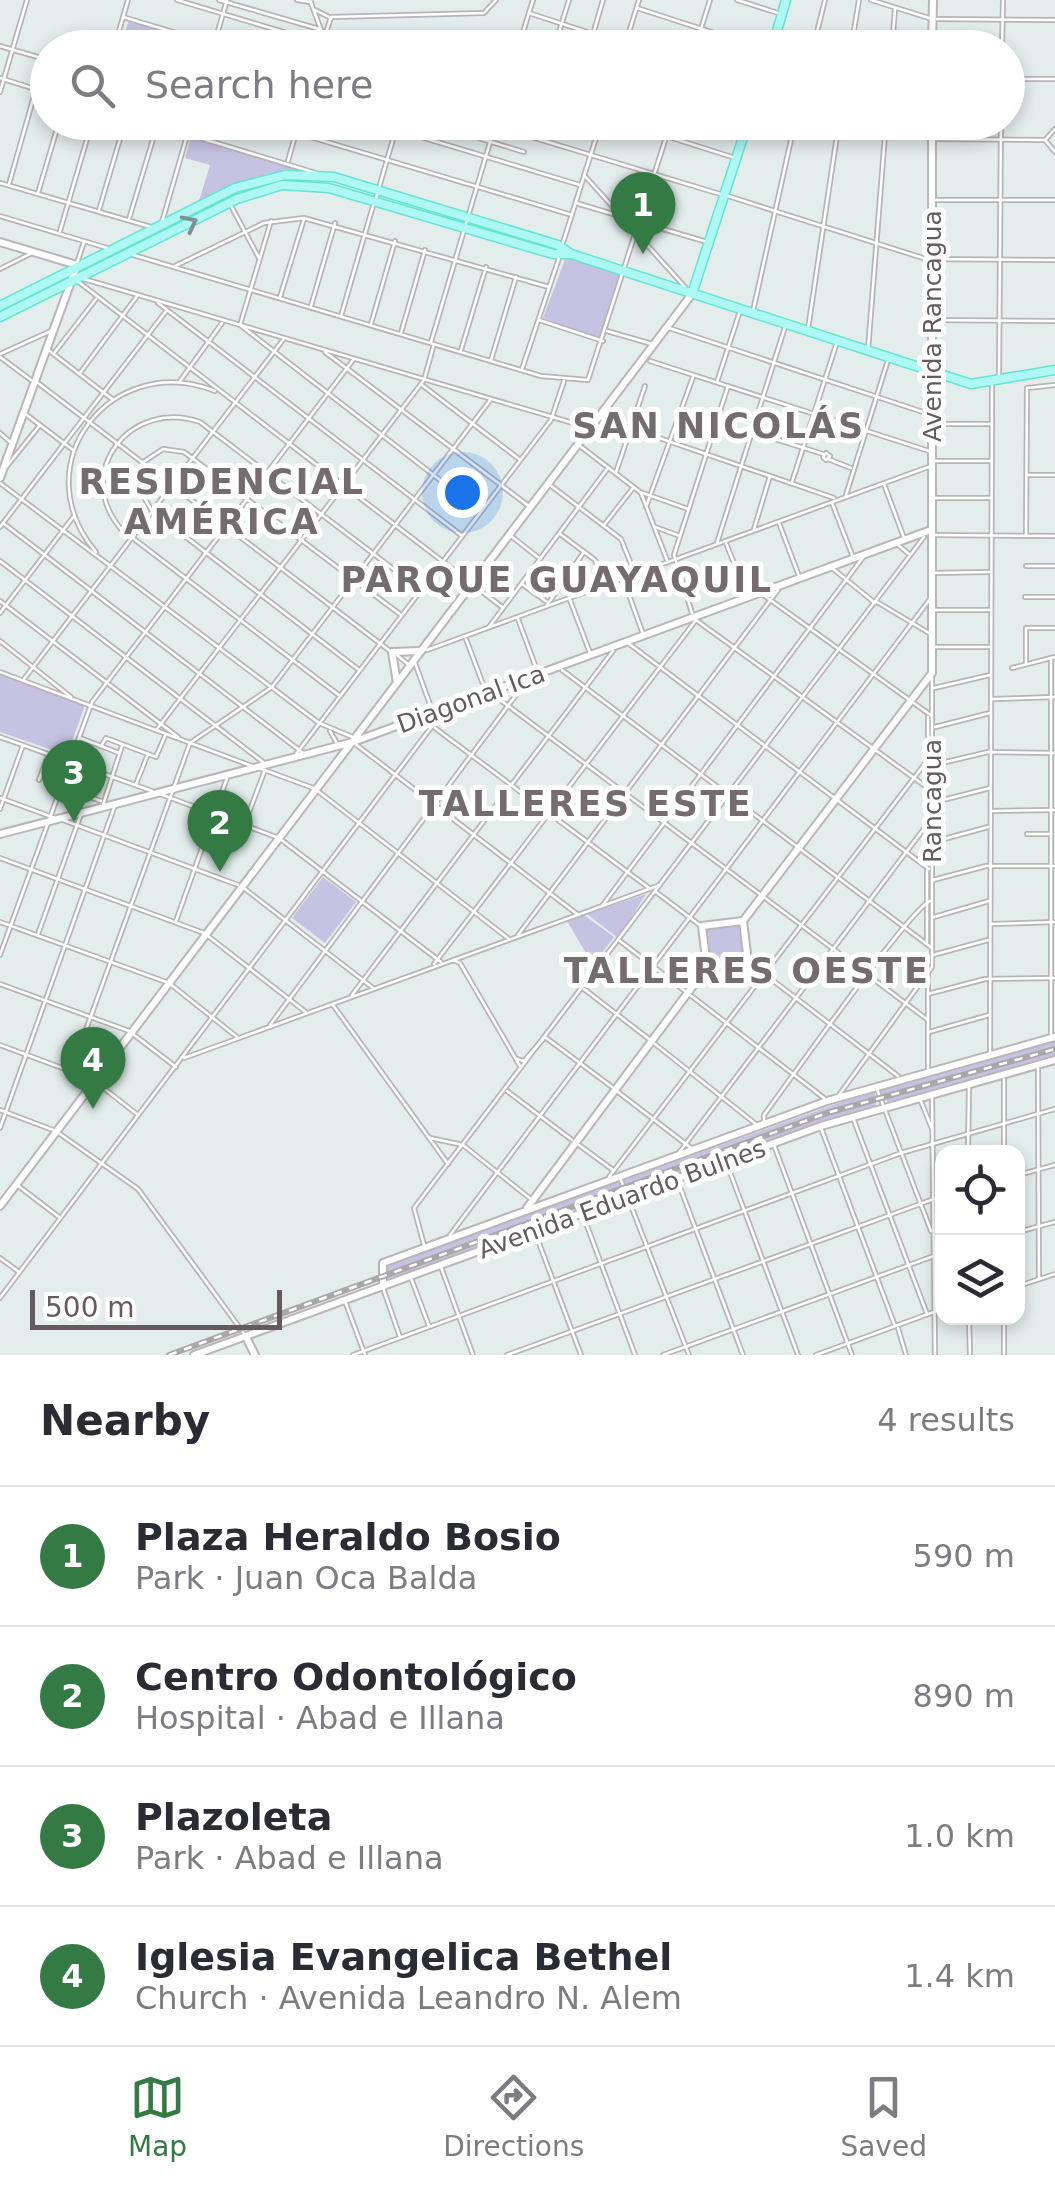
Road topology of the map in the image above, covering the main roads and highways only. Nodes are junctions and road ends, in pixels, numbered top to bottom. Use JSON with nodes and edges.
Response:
{"nodes":[{"id":1,"x":786,"y":0,"type":"edge"},
{"id":2,"x":933,"y":0,"type":"edge"},
{"id":3,"x":777,"y":30,"type":"edge"},
{"id":4,"x":933,"y":30,"type":"edge"},
{"id":5,"x":742,"y":140,"type":"edge"},
{"id":6,"x":932,"y":140,"type":"edge"},
{"id":7,"x":0,"y":242,"type":"edge"},
{"id":8,"x":561,"y":251,"type":"junction"},
{"id":9,"x":77,"y":265,"type":"junction"},
{"id":10,"x":100,"y":268,"type":"junction"},
{"id":11,"x":72,"y":277,"type":"junction"},
{"id":12,"x":690,"y":293,"type":"junction"},
{"id":13,"x":0,"y":306,"type":"edge"},
{"id":14,"x":0,"y":317,"type":"edge"},
{"id":15,"x":1055,"y":370,"type":"edge"},
{"id":16,"x":931,"y":372,"type":"junction"},
{"id":17,"x":1,"y":477,"type":"edge"},
{"id":18,"x":930,"y":532,"type":"junction"},
{"id":19,"x":422,"y":650,"type":"junction"},
{"id":20,"x":397,"y":682,"type":"junction"},
{"id":21,"x":354,"y":740,"type":"junction"},
{"id":22,"x":0,"y":834,"type":"edge"},
{"id":23,"x":743,"y":921,"type":"junction"},
{"id":24,"x":708,"y":967,"type":"junction"},
{"id":25,"x":1053,"y":1038,"type":"edge"},
{"id":26,"x":1055,"y":1060,"type":"edge"},
{"id":27,"x":535,"y":1203,"type":"junction"},
{"id":28,"x":0,"y":1206,"type":"edge"},
{"id":29,"x":383,"y":1287,"type":"junction"},
{"id":30,"x":246,"y":1337,"type":"junction"},
{"id":31,"x":199,"y":1354,"type":"edge"},
{"id":32,"x":253,"y":1355,"type":"edge"}],
"edges":[{"from":1,"to":3,"type":"main road"},
{"from":2,"to":4,"type":"main road"},
{"from":5,"to":12,"type":"main road"},
{"from":6,"to":16,"type":"main road","name":"Avenida Rancagua"},
{"from":7,"to":9,"type":"main road"},
{"from":8,"to":9,"type":"main road"},
{"from":10,"to":8,"type":"main road","one_way":true},
{"from":8,"to":12,"type":"main road"},
{"from":9,"to":10,"type":"main road"},
{"from":9,"to":11,"type":"main road"},
{"from":10,"to":11,"type":"main road"},
{"from":11,"to":13,"type":"main road"},
{"from":11,"to":14,"type":"main road"},
{"from":11,"to":17,"type":"main road"},
{"from":12,"to":16,"type":"main road"},
{"from":12,"to":19,"type":"main road"},
{"from":15,"to":16,"type":"main road"},
{"from":16,"to":18,"type":"main road","name":"Avenida Rancagua"},
{"from":18,"to":21,"type":"main road","name":"Diagonal Ica"},
{"from":18,"to":23,"type":"main road","name":"Rancagua"},
{"from":19,"to":20,"type":"main road"},
{"from":19,"to":20,"type":"main road"},
{"from":20,"to":21,"type":"main road"},
{"from":21,"to":22,"type":"main road","name":"Diagonal Ica"},
{"from":21,"to":28,"type":"main road"},
{"from":23,"to":24,"type":"main road"},
{"from":23,"to":24,"type":"main road"},
{"from":24,"to":27,"type":"main road"},
{"from":25,"to":27,"type":"main road"},
{"from":26,"to":29,"type":"main road","name":"Avenida Eduardo Bulnes"},
{"from":27,"to":29,"type":"main road"},
{"from":29,"to":30,"type":"main road","name":"Avenida Eduardo Bulnes"},
{"from":30,"to":31,"type":"main road","name":"Avenida Eduardo Bulnes"},
{"from":30,"to":32,"type":"main road"}]}
